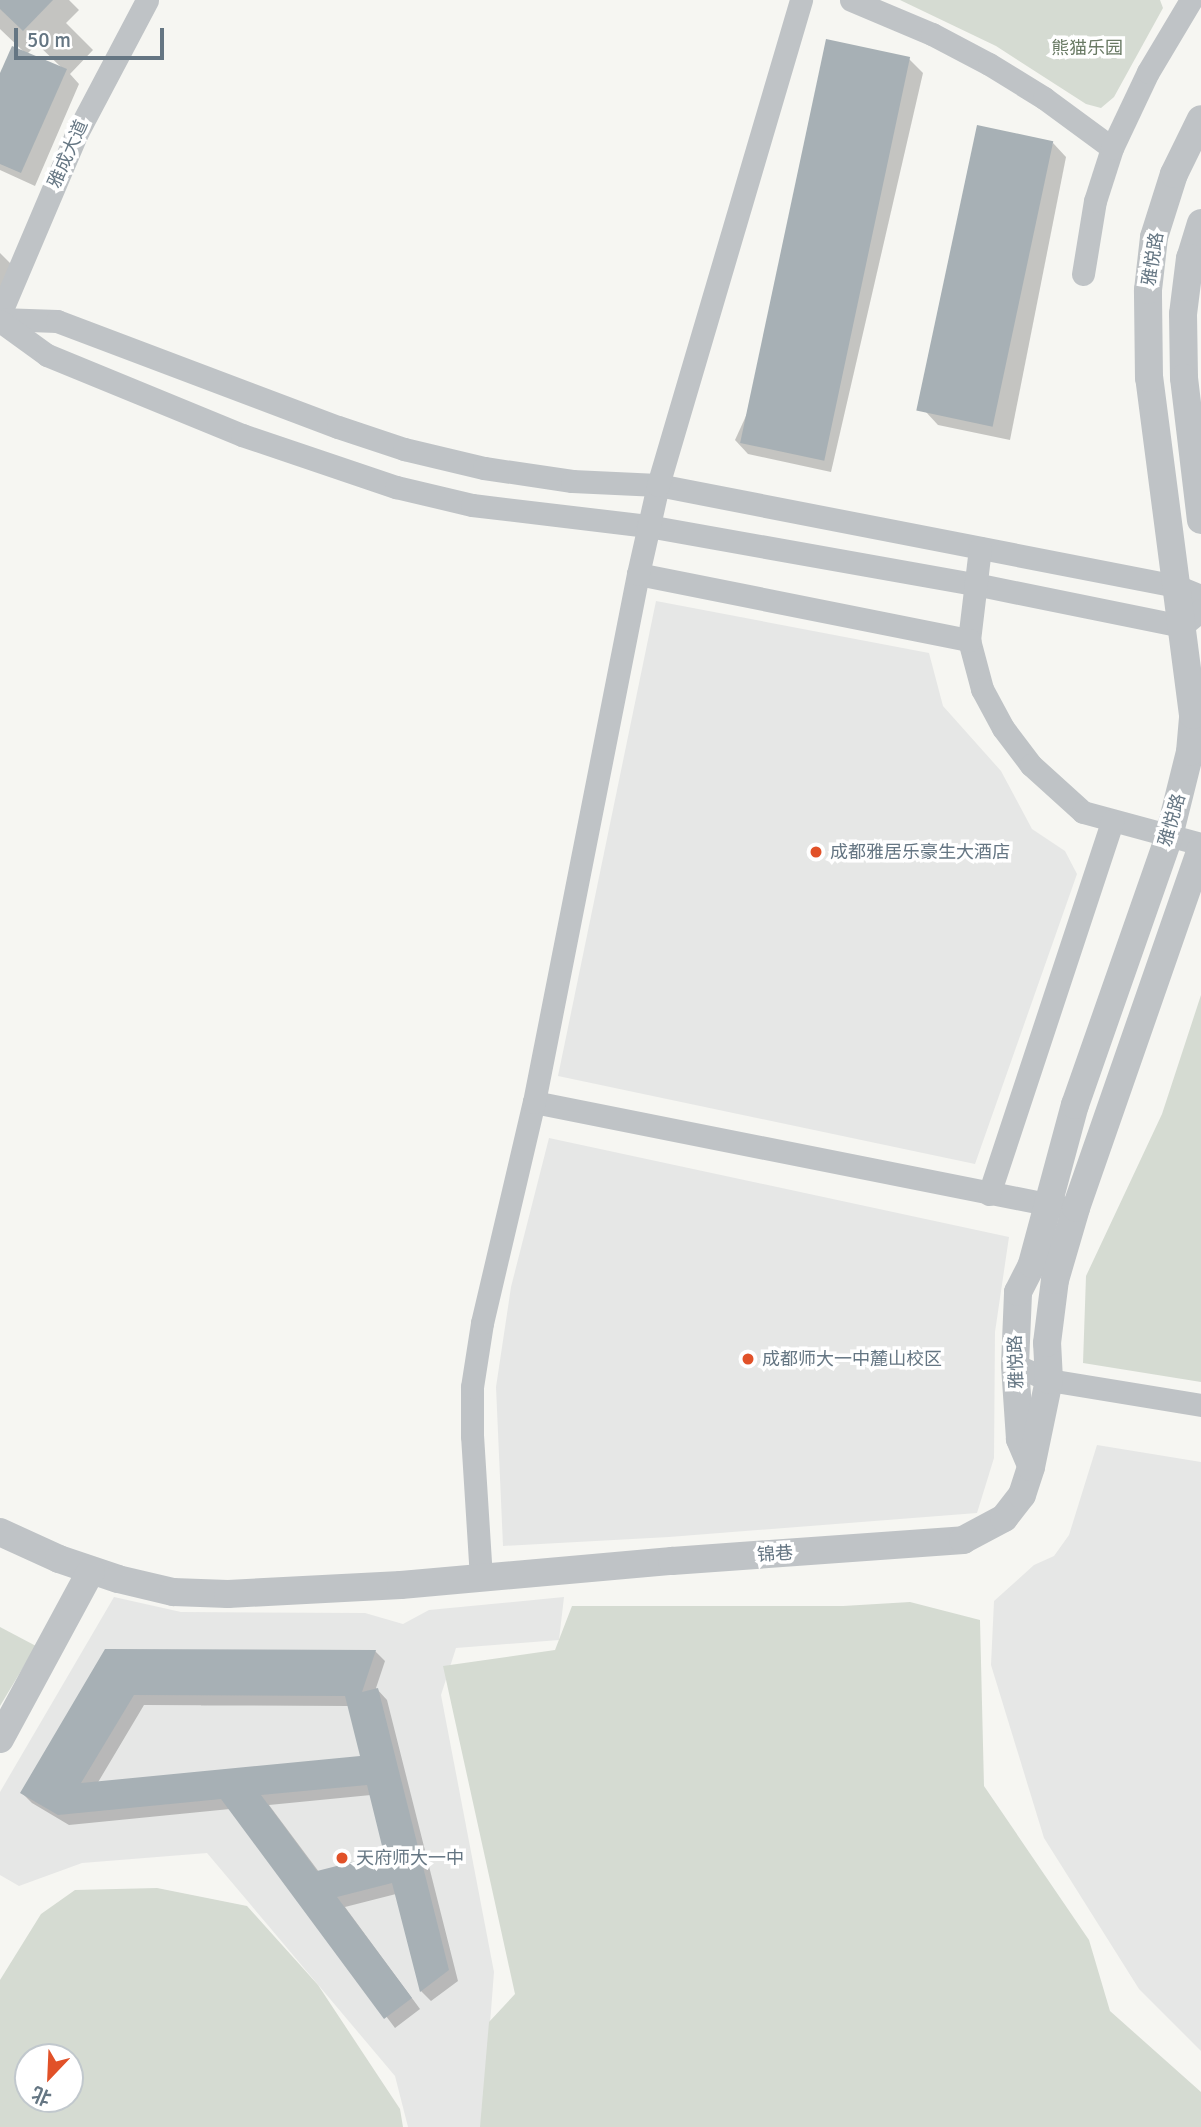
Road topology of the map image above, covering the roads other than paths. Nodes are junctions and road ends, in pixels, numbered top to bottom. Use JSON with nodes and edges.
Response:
{"nodes":[{"id":1,"x":147,"y":0,"type":"edge"},
{"id":2,"x":801,"y":0,"type":"edge"},
{"id":3,"x":851,"y":0,"type":"edge"},
{"id":4,"x":1191,"y":0,"type":"edge"},
{"id":5,"x":1201,"y":119,"type":"edge"},
{"id":6,"x":1112,"y":148,"type":"junction"},
{"id":7,"x":1201,"y":223,"type":"edge"},
{"id":8,"x":1083,"y":274,"type":"dead end"},
{"id":9,"x":0,"y":314,"type":"edge"},
{"id":10,"x":0,"y":320,"type":"edge"},
{"id":11,"x":658,"y":485,"type":"junction"},
{"id":12,"x":1201,"y":520,"type":"edge"},
{"id":13,"x":648,"y":526,"type":"junction"},
{"id":14,"x":980,"y":548,"type":"junction"},
{"id":15,"x":638,"y":574,"type":"junction"},
{"id":16,"x":975,"y":584,"type":"junction"},
{"id":17,"x":1188,"y":591,"type":"edge"},
{"id":18,"x":1192,"y":618,"type":"edge"},
{"id":19,"x":969,"y":640,"type":"junction"},
{"id":20,"x":1112,"y":821,"type":"junction"},
{"id":21,"x":1169,"y":836,"type":"junction"},
{"id":22,"x":1201,"y":844,"type":"edge"},
{"id":23,"x":1201,"y":850,"type":"edge"},
{"id":24,"x":534,"y":1102,"type":"junction"},
{"id":25,"x":989,"y":1194,"type":"junction"},
{"id":26,"x":1048,"y":1206,"type":"junction"},
{"id":27,"x":1076,"y":1208,"type":"junction"},
{"id":28,"x":1015,"y":1365,"type":"junction"},
{"id":29,"x":1049,"y":1380,"type":"junction"},
{"id":30,"x":1201,"y":1405,"type":"edge"},
{"id":31,"x":1031,"y":1466,"type":"junction"},
{"id":32,"x":0,"y":1532,"type":"edge"},
{"id":33,"x":91,"y":1571,"type":"junction"},
{"id":34,"x":481,"y":1578,"type":"junction"},
{"id":35,"x":0,"y":1739,"type":"edge"}],
"edges":[{"from":1,"to":9,"type":"street","name":"雅成大道"},
{"from":2,"to":11,"type":"street"},
{"from":3,"to":6,"type":"street"},
{"from":4,"to":6,"type":"street"},
{"from":5,"to":17,"type":"street","name":"雅悦路"},
{"from":6,"to":8,"type":"street"},
{"from":7,"to":12,"type":"street"},
{"from":10,"to":11,"type":"street"},
{"from":10,"to":13,"type":"street"},
{"from":11,"to":13,"type":"street"},
{"from":11,"to":14,"type":"street"},
{"from":13,"to":15,"type":"street"},
{"from":13,"to":16,"type":"street"},
{"from":14,"to":16,"type":"street"},
{"from":14,"to":17,"type":"street"},
{"from":15,"to":19,"type":"street"},
{"from":15,"to":24,"type":"street"},
{"from":16,"to":18,"type":"street"},
{"from":16,"to":19,"type":"street"},
{"from":17,"to":18,"type":"street","name":"雅悦路"},
{"from":18,"to":21,"type":"street","name":"雅悦路"},
{"from":19,"to":20,"type":"street"},
{"from":20,"to":21,"type":"street"},
{"from":20,"to":25,"type":"street"},
{"from":21,"to":22,"type":"street"},
{"from":21,"to":26,"type":"street","name":"雅悦路"},
{"from":23,"to":27,"type":"street","name":"锦巷"},
{"from":24,"to":25,"type":"street"},
{"from":24,"to":34,"type":"street"},
{"from":25,"to":26,"type":"street"},
{"from":26,"to":27,"type":"street"},
{"from":26,"to":28,"type":"street","name":"雅悦路"},
{"from":27,"to":29,"type":"street","name":"锦巷"},
{"from":28,"to":29,"type":"street"},
{"from":28,"to":31,"type":"street","name":"雅悦路"},
{"from":29,"to":30,"type":"street"},
{"from":29,"to":31,"type":"street","name":"锦巷"},
{"from":31,"to":34,"type":"street","name":"锦巷"},
{"from":32,"to":33,"type":"street","name":"锦巷"},
{"from":33,"to":34,"type":"street","name":"锦巷"},
{"from":33,"to":35,"type":"street"}]}
